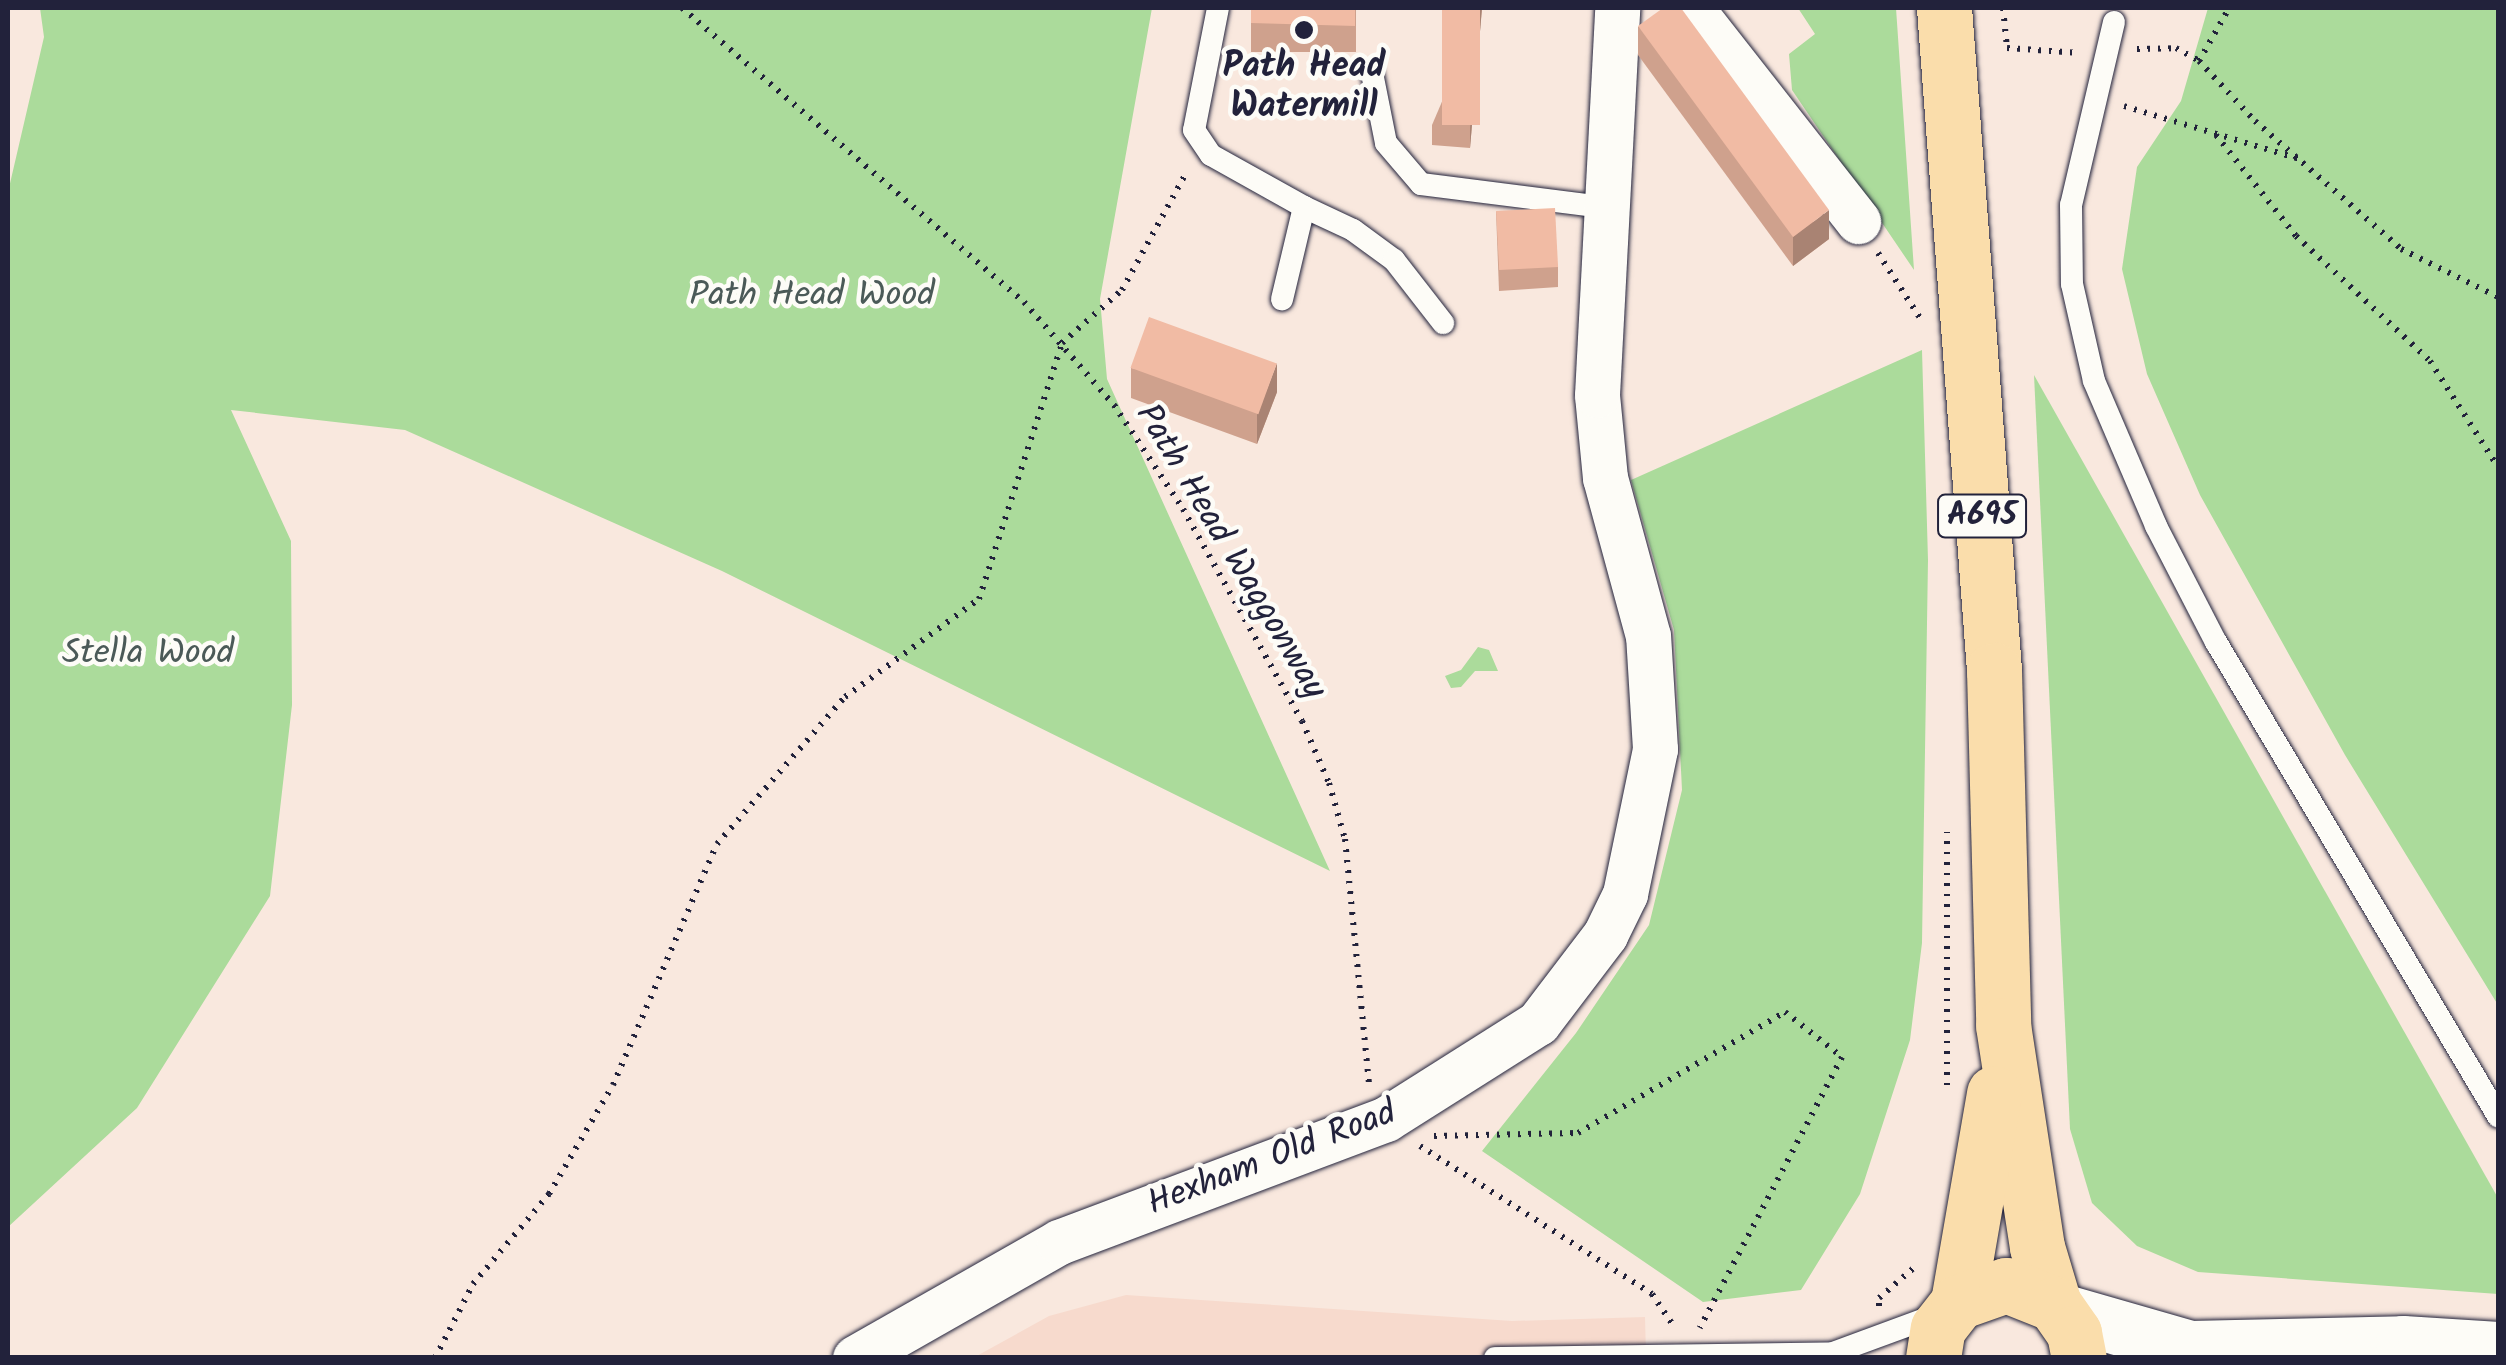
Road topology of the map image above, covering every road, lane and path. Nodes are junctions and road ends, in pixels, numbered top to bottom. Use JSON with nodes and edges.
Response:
{"nodes":[{"id":1,"x":682,"y":8,"type":"edge"},
{"id":2,"x":1218,"y":8,"type":"edge"},
{"id":3,"x":1617,"y":8,"type":"edge"},
{"id":4,"x":1691,"y":8,"type":"edge"},
{"id":5,"x":1944,"y":8,"type":"edge"},
{"id":6,"x":2003,"y":8,"type":"edge"},
{"id":7,"x":2229,"y":8,"type":"edge"},
{"id":8,"x":2114,"y":22,"type":"dead end"},
{"id":9,"x":2108,"y":54,"type":"junction"},
{"id":10,"x":2199,"y":61,"type":"junction"},
{"id":11,"x":1372,"y":73,"type":"dead end"},
{"id":12,"x":2094,"y":99,"type":"junction"},
{"id":13,"x":2216,"y":135,"type":"junction"},
{"id":14,"x":1202,"y":145,"type":"junction"},
{"id":15,"x":2304,"y":161,"type":"junction"},
{"id":16,"x":1304,"y":207,"type":"junction"},
{"id":17,"x":1604,"y":207,"type":"junction"},
{"id":18,"x":1858,"y":221,"type":"joint"},
{"id":19,"x":2498,"y":297,"type":"edge"},
{"id":20,"x":1282,"y":298,"type":"dead end"},
{"id":21,"x":1442,"y":323,"type":"dead end"},
{"id":22,"x":1931,"y":336,"type":"dead end"},
{"id":23,"x":1062,"y":343,"type":"junction"},
{"id":24,"x":2498,"y":467,"type":"edge"},
{"id":25,"x":1947,"y":824,"type":"dead end"},
{"id":26,"x":2003,"y":1026,"type":"junction"},
{"id":27,"x":1946,"y":1105,"type":"dead end"},
{"id":28,"x":2498,"y":1116,"type":"edge"},
{"id":29,"x":1386,"y":1120,"type":"junction"},
{"id":30,"x":1460,"y":1175,"type":"dead end"},
{"id":31,"x":1927,"y":1252,"type":"dead end"},
{"id":32,"x":1652,"y":1294,"type":"dead end"},
{"id":33,"x":1880,"y":1298,"type":"dead end"},
{"id":34,"x":1947,"y":1323,"type":"edge"},
{"id":35,"x":2065,"y":1324,"type":"edge"},
{"id":36,"x":2498,"y":1349,"type":"edge"},
{"id":37,"x":2179,"y":1353,"type":"edge"},
{"id":38,"x":1686,"y":1354,"type":"junction"},
{"id":39,"x":1837,"y":1356,"type":"edge"},
{"id":40,"x":434,"y":1358,"type":"edge"},
{"id":41,"x":856,"y":1358,"type":"edge"},
{"id":42,"x":1494,"y":1358,"type":"edge"}],
"edges":[{"from":1,"to":23,"type":"path","name":"Path Head Waggonway"},
{"from":2,"to":14,"type":"lane"},
{"from":3,"to":17,"type":"street","name":"Hexham Old Road"},
{"from":4,"to":18,"type":"street"},
{"from":5,"to":26,"type":"main road","number":"A695"},
{"from":6,"to":9,"type":"path"},
{"from":7,"to":10,"type":"path"},
{"from":8,"to":9,"type":"lane"},
{"from":9,"to":10,"type":"path"},
{"from":9,"to":12,"type":"lane"},
{"from":10,"to":15,"type":"path"},
{"from":11,"to":17,"type":"lane"},
{"from":12,"to":13,"type":"path"},
{"from":12,"to":28,"type":"lane"},
{"from":13,"to":15,"type":"path"},
{"from":13,"to":24,"type":"path"},
{"from":14,"to":16,"type":"lane"},
{"from":14,"to":23,"type":"path"},
{"from":15,"to":19,"type":"path"},
{"from":16,"to":20,"type":"lane"},
{"from":16,"to":21,"type":"lane"},
{"from":17,"to":29,"type":"street","name":"Hexham Old Road"},
{"from":18,"to":22,"type":"path"},
{"from":23,"to":29,"type":"path","name":"Path Head Waggonway"},
{"from":23,"to":40,"type":"path"},
{"from":25,"to":27,"type":"path"},
{"from":26,"to":34,"type":"main road","number":"A695"},
{"from":26,"to":35,"type":"main road","number":"A695"},
{"from":29,"to":38,"type":"path"},
{"from":29,"to":41,"type":"street","name":"Hexham Old Road"},
{"from":30,"to":32,"type":"path"},
{"from":31,"to":33,"type":"path"},
{"from":34,"to":35,"type":"main road"},
{"from":34,"to":39,"type":"lane"},
{"from":35,"to":37,"type":"street"},
{"from":36,"to":37,"type":"street"},
{"from":38,"to":39,"type":"lane"},
{"from":38,"to":42,"type":"lane"}]}
